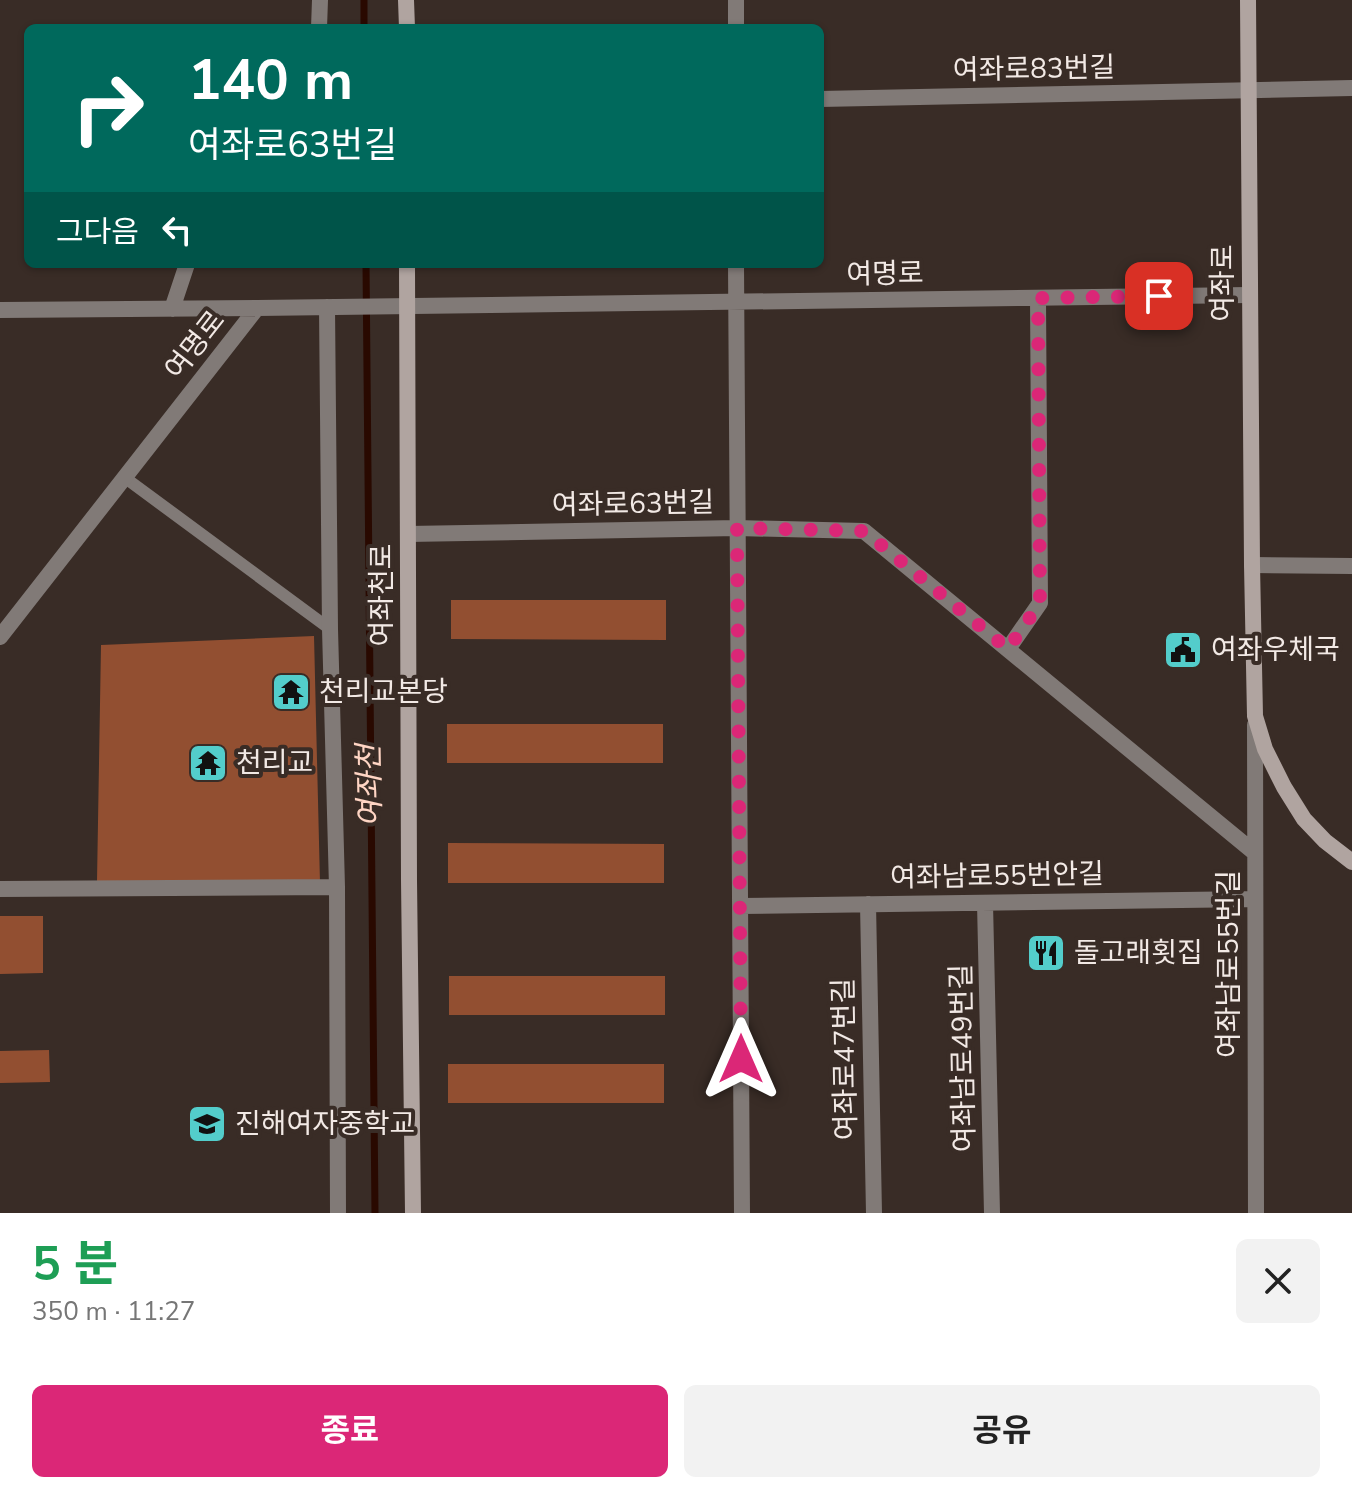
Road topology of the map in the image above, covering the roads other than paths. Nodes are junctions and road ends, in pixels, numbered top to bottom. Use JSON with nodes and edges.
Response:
{"nodes":[{"id":1,"x":320,"y":0,"type":"edge"},
{"id":2,"x":406,"y":0,"type":"edge"},
{"id":3,"x":736,"y":0,"type":"edge"},
{"id":4,"x":1248,"y":0,"type":"edge"},
{"id":5,"x":319,"y":24,"type":"edge"},
{"id":6,"x":407,"y":24,"type":"edge"},
{"id":7,"x":736,"y":24,"type":"edge"},
{"id":8,"x":1352,"y":88,"type":"edge"},
{"id":9,"x":1248,"y":90,"type":"junction"},
{"id":10,"x":824,"y":99,"type":"edge"},
{"id":11,"x":186,"y":268,"type":"edge"},
{"id":12,"x":407,"y":268,"type":"edge"},
{"id":13,"x":736,"y":268,"type":"edge"},
{"id":14,"x":1249,"y":295,"type":"junction"},
{"id":15,"x":1038,"y":298,"type":"junction"},
{"id":16,"x":736,"y":302,"type":"junction"},
{"id":17,"x":407,"y":306,"type":"junction"},
{"id":18,"x":327,"y":307,"type":"junction"},
{"id":19,"x":257,"y":308,"type":"junction"},
{"id":20,"x":172,"y":309,"type":"junction"},
{"id":21,"x":0,"y":310,"type":"edge"},
{"id":22,"x":124,"y":477,"type":"junction"},
{"id":23,"x":737,"y":528,"type":"junction"},
{"id":24,"x":408,"y":534,"type":"junction"},
{"id":25,"x":1252,"y":565,"type":"junction"},
{"id":26,"x":1352,"y":566,"type":"edge"},
{"id":27,"x":330,"y":629,"type":"junction"},
{"id":28,"x":1,"y":632,"type":"edge"},
{"id":29,"x":1008,"y":649,"type":"junction"},
{"id":30,"x":1255,"y":716,"type":"junction"},
{"id":31,"x":1255,"y":853,"type":"junction"},
{"id":32,"x":1352,"y":862,"type":"edge"},
{"id":33,"x":337,"y":887,"type":"junction"},
{"id":34,"x":0,"y":889,"type":"edge"},
{"id":35,"x":1255,"y":899,"type":"junction"},
{"id":36,"x":985,"y":903,"type":"junction"},
{"id":37,"x":868,"y":904,"type":"junction"},
{"id":38,"x":740,"y":906,"type":"junction"},
{"id":39,"x":338,"y":1213,"type":"edge"},
{"id":40,"x":413,"y":1213,"type":"edge"},
{"id":41,"x":742,"y":1213,"type":"edge"},
{"id":42,"x":874,"y":1213,"type":"edge"},
{"id":43,"x":992,"y":1213,"type":"edge"},
{"id":44,"x":1256,"y":1213,"type":"edge"}],
"edges":[{"from":1,"to":5,"type":"street"},
{"from":2,"to":6,"type":"street"},
{"from":3,"to":7,"type":"street"},
{"from":4,"to":9,"type":"street","name":"여좌로"},
{"from":8,"to":9,"type":"street","name":"여좌로83번길"},
{"from":9,"to":10,"type":"street","name":"여좌로83번길"},
{"from":9,"to":14,"type":"street","name":"여좌로"},
{"from":11,"to":20,"type":"street"},
{"from":12,"to":17,"type":"street","name":"여좌천로"},
{"from":13,"to":16,"type":"street"},
{"from":14,"to":15,"type":"street","name":"여명로"},
{"from":14,"to":25,"type":"street","name":"여좌로"},
{"from":15,"to":16,"type":"street","name":"여명로"},
{"from":15,"to":29,"type":"street"},
{"from":16,"to":17,"type":"street","name":"여명로"},
{"from":16,"to":23,"type":"street"},
{"from":17,"to":18,"type":"street","name":"여명로"},
{"from":17,"to":24,"type":"street","name":"여좌천로"},
{"from":18,"to":19,"type":"street","name":"여명로"},
{"from":18,"to":27,"type":"street"},
{"from":19,"to":20,"type":"street"},
{"from":19,"to":22,"type":"street","name":"여명로"},
{"from":20,"to":21,"type":"street"},
{"from":22,"to":27,"type":"lane"},
{"from":22,"to":28,"type":"street","name":"여명로"},
{"from":23,"to":24,"type":"street","name":"여좌로63번길"},
{"from":23,"to":29,"type":"street","name":"여좌로63번길"},
{"from":23,"to":38,"type":"street"},
{"from":24,"to":40,"type":"street","name":"여좌천로"},
{"from":25,"to":26,"type":"street"},
{"from":25,"to":30,"type":"street","name":"여좌로"},
{"from":27,"to":33,"type":"street"},
{"from":29,"to":31,"type":"street","name":"여좌로63번길"},
{"from":30,"to":31,"type":"street","name":"여좌남로55번길"},
{"from":30,"to":32,"type":"street","name":"여좌로"},
{"from":31,"to":35,"type":"street","name":"여좌남로55번길"},
{"from":33,"to":34,"type":"street"},
{"from":33,"to":39,"type":"street"},
{"from":35,"to":36,"type":"street","name":"여좌남로55번안길"},
{"from":35,"to":44,"type":"street","name":"여좌남로55번길"},
{"from":36,"to":37,"type":"street","name":"여좌남로55번안길"},
{"from":36,"to":43,"type":"street","name":"여좌남로49번길"},
{"from":37,"to":38,"type":"street","name":"여좌남로55번안길"},
{"from":37,"to":42,"type":"street","name":"여좌로47번길"},
{"from":38,"to":41,"type":"street"}]}
